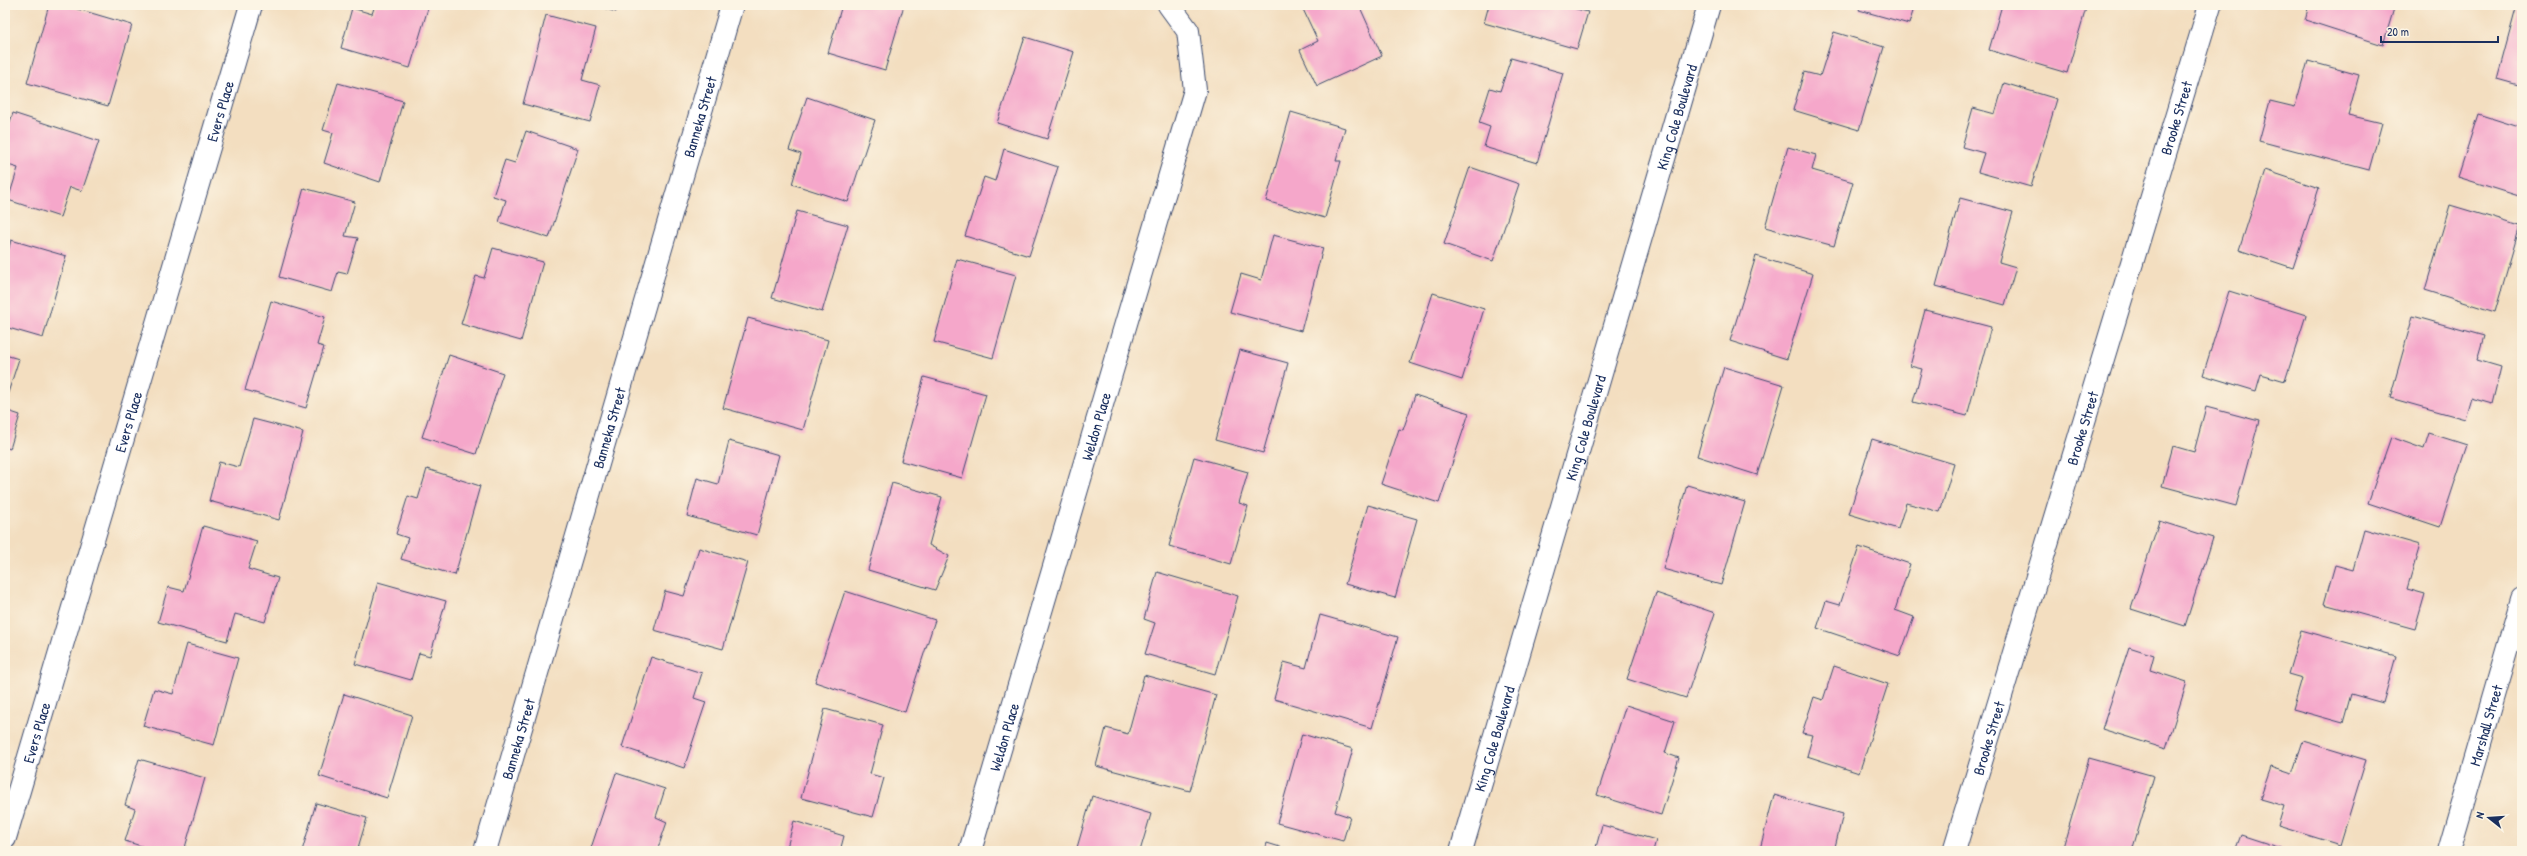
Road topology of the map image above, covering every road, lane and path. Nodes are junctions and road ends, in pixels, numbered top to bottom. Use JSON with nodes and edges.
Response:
{"nodes":[{"id":1,"x":251,"y":5,"type":"edge"},
{"id":2,"x":732,"y":5,"type":"edge"},
{"id":3,"x":1169,"y":5,"type":"edge"},
{"id":4,"x":1709,"y":5,"type":"edge"},
{"id":5,"x":2210,"y":5,"type":"edge"},
{"id":6,"x":2522,"y":599,"type":"edge"},
{"id":7,"x":5,"y":838,"type":"edge"},
{"id":8,"x":485,"y":851,"type":"edge"},
{"id":9,"x":970,"y":851,"type":"edge"},
{"id":10,"x":1461,"y":851,"type":"edge"},
{"id":11,"x":1954,"y":851,"type":"edge"},
{"id":12,"x":2449,"y":851,"type":"edge"}],
"edges":[{"from":1,"to":7,"type":"street","name":"Evers Place"},
{"from":2,"to":8,"type":"street","name":"Banneka Street"},
{"from":3,"to":9,"type":"street","name":"Weldon Place"},
{"from":4,"to":10,"type":"street","name":"King Cole Boulevard"},
{"from":5,"to":11,"type":"street","name":"Brooke Street"},
{"from":6,"to":12,"type":"street","name":"Marshall Street"}]}
